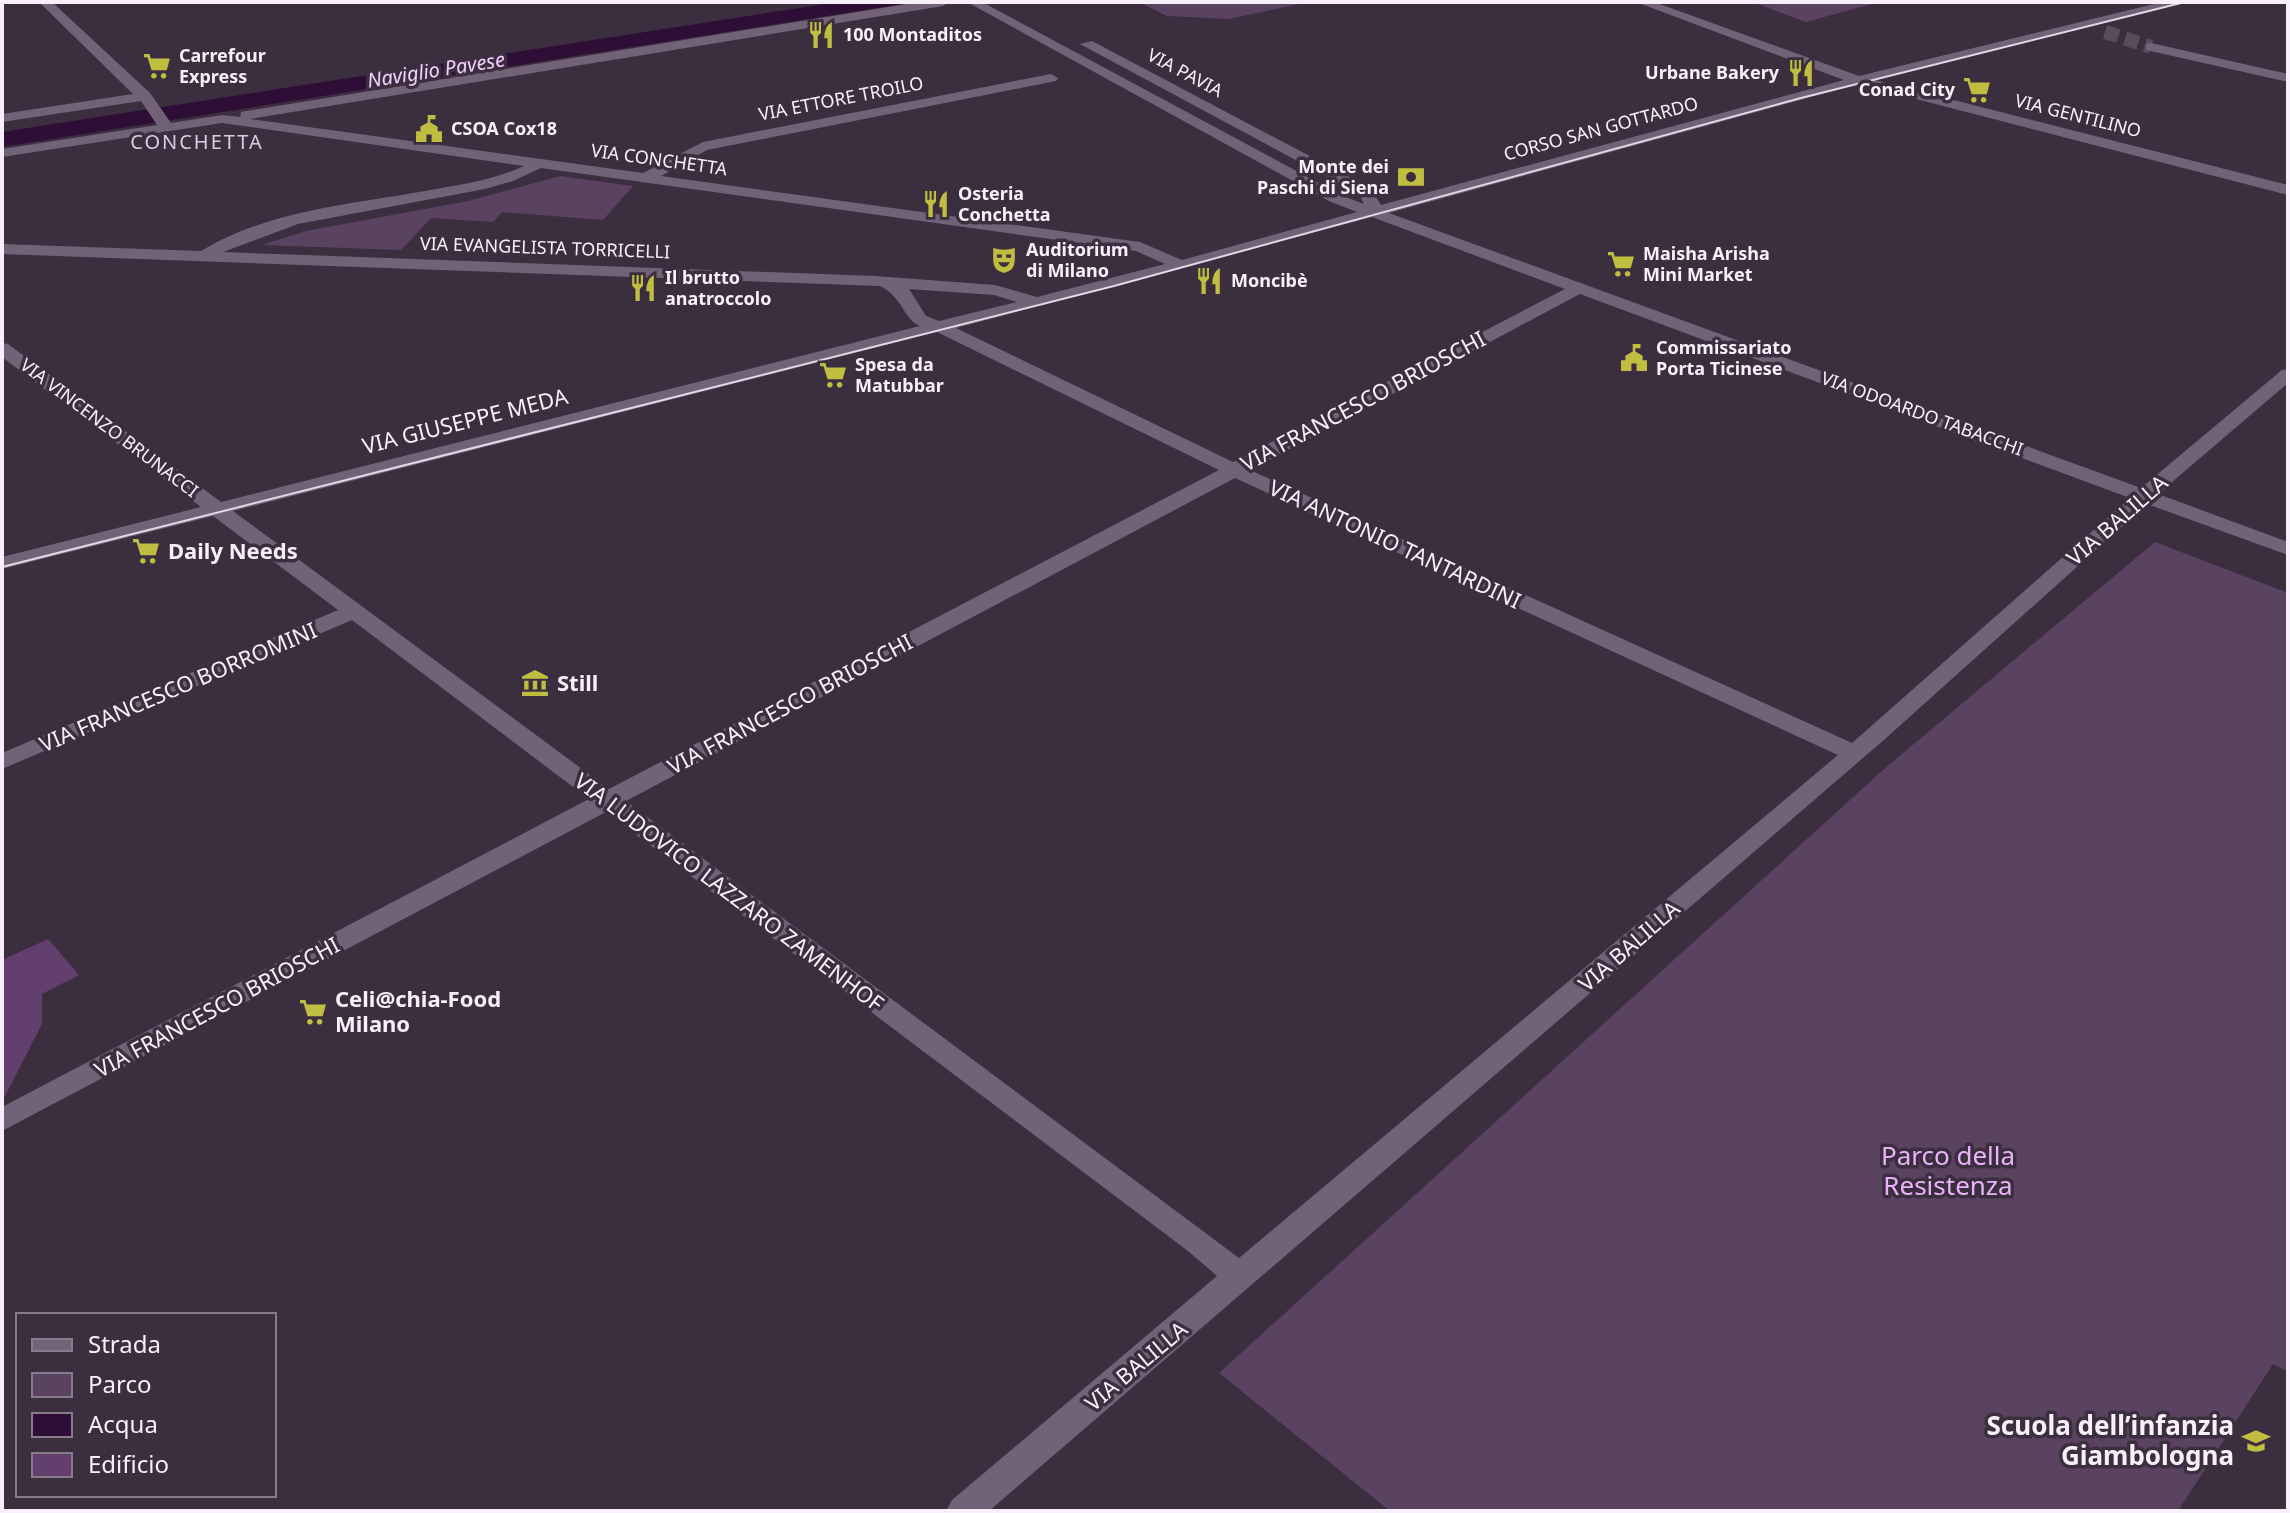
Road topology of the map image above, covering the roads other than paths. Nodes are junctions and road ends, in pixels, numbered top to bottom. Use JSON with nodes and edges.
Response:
{"nodes":[{"id":1,"x":45,"y":2,"type":"edge"},
{"id":2,"x":943,"y":2,"type":"edge"},
{"id":3,"x":973,"y":2,"type":"edge"},
{"id":4,"x":1642,"y":2,"type":"edge"},
{"id":5,"x":2178,"y":2,"type":"edge"},
{"id":6,"x":1047,"y":23,"type":"dead end"},
{"id":7,"x":2084,"y":25,"type":"junction"},
{"id":8,"x":1022,"y":28,"type":"junction"},
{"id":9,"x":2105,"y":32,"type":"tunnel mouth"},
{"id":10,"x":1072,"y":37,"type":"dead end"},
{"id":11,"x":2151,"y":47,"type":"tunnel mouth"},
{"id":12,"x":1051,"y":78,"type":"dead end"},
{"id":13,"x":2288,"y":78,"type":"edge"},
{"id":14,"x":1858,"y":80,"type":"junction"},
{"id":15,"x":149,"y":101,"type":"junction"},
{"id":16,"x":2,"y":118,"type":"edge"},
{"id":17,"x":222,"y":119,"type":"junction"},
{"id":18,"x":165,"y":123,"type":"junction"},
{"id":19,"x":2,"y":153,"type":"edge"},
{"id":20,"x":1305,"y":159,"type":"junction"},
{"id":21,"x":538,"y":163,"type":"junction"},
{"id":22,"x":1276,"y":166,"type":"junction"},
{"id":23,"x":645,"y":178,"type":"junction"},
{"id":24,"x":2288,"y":190,"type":"edge"},
{"id":25,"x":1376,"y":211,"type":"junction"},
{"id":26,"x":2,"y":249,"type":"edge"},
{"id":27,"x":205,"y":255,"type":"junction"},
{"id":28,"x":1180,"y":265,"type":"junction"},
{"id":29,"x":884,"y":282,"type":"junction"},
{"id":30,"x":1579,"y":288,"type":"junction"},
{"id":31,"x":1036,"y":302,"type":"junction"},
{"id":32,"x":940,"y":327,"type":"junction"},
{"id":33,"x":2,"y":348,"type":"edge"},
{"id":34,"x":2288,"y":374,"type":"edge"},
{"id":35,"x":1232,"y":469,"type":"junction"},
{"id":36,"x":2145,"y":496,"type":"junction"},
{"id":37,"x":216,"y":508,"type":"junction"},
{"id":38,"x":2288,"y":549,"type":"edge"},
{"id":39,"x":2,"y":563,"type":"edge"},
{"id":40,"x":355,"y":611,"type":"junction"},
{"id":41,"x":1853,"y":753,"type":"junction"},
{"id":42,"x":2,"y":762,"type":"edge"},
{"id":43,"x":608,"y":801,"type":"junction"},
{"id":44,"x":2,"y":1120,"type":"edge"},
{"id":45,"x":1241,"y":1278,"type":"junction"},
{"id":46,"x":964,"y":1511,"type":"edge"}],
"edges":[{"from":1,"to":15,"type":"street"},
{"from":2,"to":17,"type":"street"},
{"from":3,"to":8,"type":"street","name":"VIA PAVIA"},
{"from":4,"to":14,"type":"street","name":"VIA GENTILINO"},
{"from":5,"to":7,"type":"street","name":"CORSO SAN GOTTARDO"},
{"from":6,"to":8,"type":"street"},
{"from":7,"to":9,"type":"street"},
{"from":7,"to":14,"type":"street","name":"CORSO SAN GOTTARDO"},
{"from":8,"to":22,"type":"street","name":"VIA PAVIA"},
{"from":10,"to":20,"type":"street","name":"VIA PAVIA"},
{"from":11,"to":13,"type":"street"},
{"from":12,"to":23,"type":"street","name":"VIA ETTORE TROILO"},
{"from":14,"to":24,"type":"street","name":"VIA GENTILINO"},
{"from":14,"to":25,"type":"street","name":"CORSO SAN GOTTARDO"},
{"from":15,"to":16,"type":"street"},
{"from":15,"to":18,"type":"street"},
{"from":17,"to":18,"type":"street","name":"VIA CONCHETTA"},
{"from":17,"to":21,"type":"street","name":"VIA CONCHETTA"},
{"from":18,"to":19,"type":"street","name":"VIA CONCHETTA"},
{"from":20,"to":22,"type":"street"},
{"from":20,"to":25,"type":"street","name":"VIA PAVIA"},
{"from":21,"to":23,"type":"street","name":"VIA CONCHETTA"},
{"from":21,"to":27,"type":"street","name":"VIA EVANGELISTA TORRICELLI"},
{"from":22,"to":25,"type":"street","name":"VIA PAVIA"},
{"from":23,"to":28,"type":"street","name":"VIA CONCHETTA"},
{"from":25,"to":28,"type":"street","name":"CORSO SAN GOTTARDO"},
{"from":25,"to":30,"type":"street","name":"VIA ODOARDO TABACCHI"},
{"from":26,"to":27,"type":"street","name":"VIA EVANGELISTA TORRICELLI"},
{"from":27,"to":29,"type":"street","name":"VIA EVANGELISTA TORRICELLI"},
{"from":28,"to":31,"type":"street","name":"CORSO SAN GOTTARDO"},
{"from":29,"to":31,"type":"street","name":"VIA EVANGELISTA TORRICELLI"},
{"from":29,"to":32,"type":"street","name":"VIA ANTONIO TANTARDINI"},
{"from":30,"to":35,"type":"street","name":"VIA FRANCESCO BRIOSCHI"},
{"from":30,"to":36,"type":"street","name":"VIA ODOARDO TABACCHI"},
{"from":31,"to":32,"type":"street","name":"VIA GIUSEPPE MEDA"},
{"from":32,"to":35,"type":"street","name":"VIA ANTONIO TANTARDINI"},
{"from":32,"to":37,"type":"street","name":"VIA GIUSEPPE MEDA"},
{"from":33,"to":37,"type":"street","name":"VIA VINCENZO BRUNACCI"},
{"from":34,"to":36,"type":"street","name":"VIA BALILLA"},
{"from":35,"to":41,"type":"street","name":"VIA ANTONIO TANTARDINI"},
{"from":35,"to":43,"type":"street","name":"VIA FRANCESCO BRIOSCHI"},
{"from":36,"to":38,"type":"street","name":"VIA ODOARDO TABACCHI"},
{"from":36,"to":41,"type":"street","name":"VIA BALILLA"},
{"from":37,"to":39,"type":"street","name":"VIA GIUSEPPE MEDA"},
{"from":37,"to":40,"type":"street","name":"VIA LUDOVICO LAZZARO ZAMENHOF"},
{"from":40,"to":42,"type":"street","name":"VIA FRANCESCO BORROMINI"},
{"from":40,"to":43,"type":"street","name":"VIA LUDOVICO LAZZARO ZAMENHOF"},
{"from":41,"to":45,"type":"street","name":"VIA BALILLA"},
{"from":43,"to":44,"type":"street","name":"VIA FRANCESCO BRIOSCHI"},
{"from":43,"to":45,"type":"street","name":"VIA LUDOVICO LAZZARO ZAMENHOF"},
{"from":45,"to":46,"type":"street","name":"VIA BALILLA"}]}
